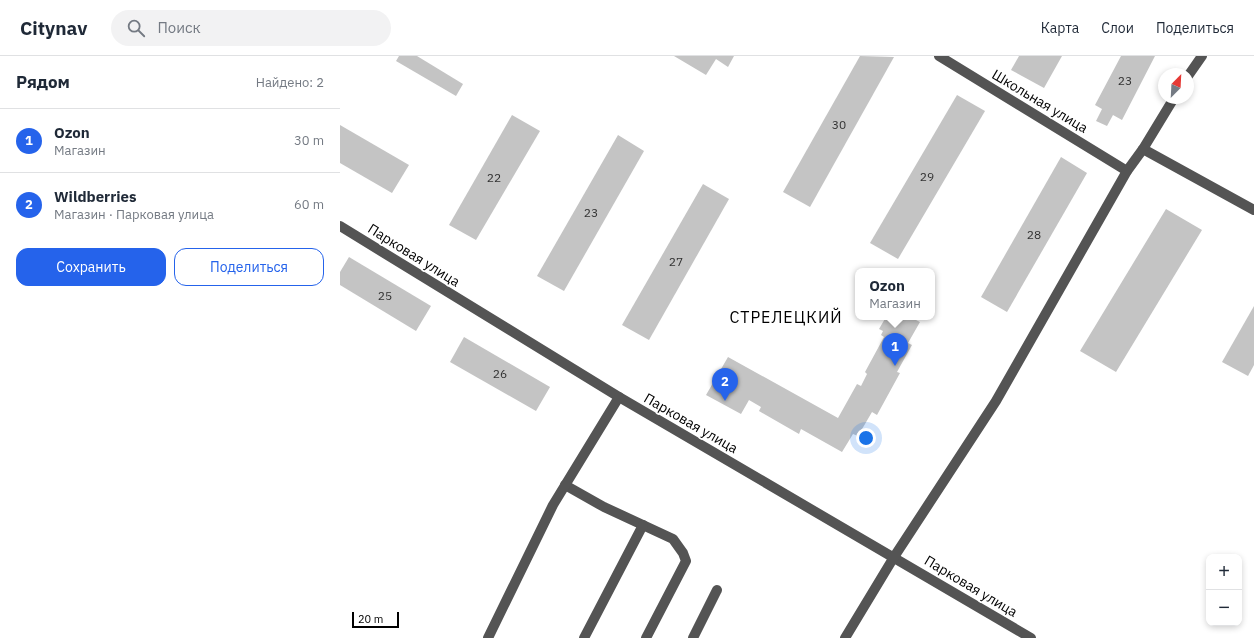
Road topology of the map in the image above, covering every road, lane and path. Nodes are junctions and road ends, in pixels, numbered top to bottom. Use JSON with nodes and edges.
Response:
{"nodes":[{"id":1,"x":939,"y":56,"type":"edge"},
{"id":2,"x":1202,"y":56,"type":"edge"},
{"id":3,"x":1194,"y":68,"type":"edge"},
{"id":4,"x":1170,"y":104,"type":"edge"},
{"id":5,"x":1142,"y":149,"type":"junction"},
{"id":6,"x":1127,"y":171,"type":"junction"},
{"id":7,"x":1254,"y":210,"type":"edge"},
{"id":8,"x":340,"y":226,"type":"edge"},
{"id":9,"x":619,"y":397,"type":"junction"},
{"id":10,"x":565,"y":484,"type":"junction"},
{"id":11,"x":643,"y":525,"type":"junction"},
{"id":12,"x":894,"y":557,"type":"junction"},
{"id":13,"x":717,"y":590,"type":"dead end"},
{"id":14,"x":488,"y":638,"type":"edge"},
{"id":15,"x":584,"y":638,"type":"edge"},
{"id":16,"x":646,"y":638,"type":"edge"},
{"id":17,"x":693,"y":638,"type":"edge"},
{"id":18,"x":845,"y":638,"type":"edge"},
{"id":19,"x":1031,"y":638,"type":"edge"}],
"edges":[{"from":1,"to":6,"type":"street","name":"Школьная улица"},
{"from":2,"to":3,"type":"street"},
{"from":4,"to":5,"type":"street"},
{"from":5,"to":6,"type":"street"},
{"from":5,"to":7,"type":"street"},
{"from":6,"to":12,"type":"street"},
{"from":8,"to":9,"type":"street","name":"Парковая улица"},
{"from":9,"to":10,"type":"street"},
{"from":9,"to":12,"type":"street","name":"Парковая улица"},
{"from":10,"to":11,"type":"street"},
{"from":10,"to":14,"type":"street"},
{"from":11,"to":15,"type":"street"},
{"from":11,"to":16,"type":"street"},
{"from":12,"to":18,"type":"street"},
{"from":12,"to":19,"type":"street","name":"Парковая улица"},
{"from":13,"to":17,"type":"street"}]}
